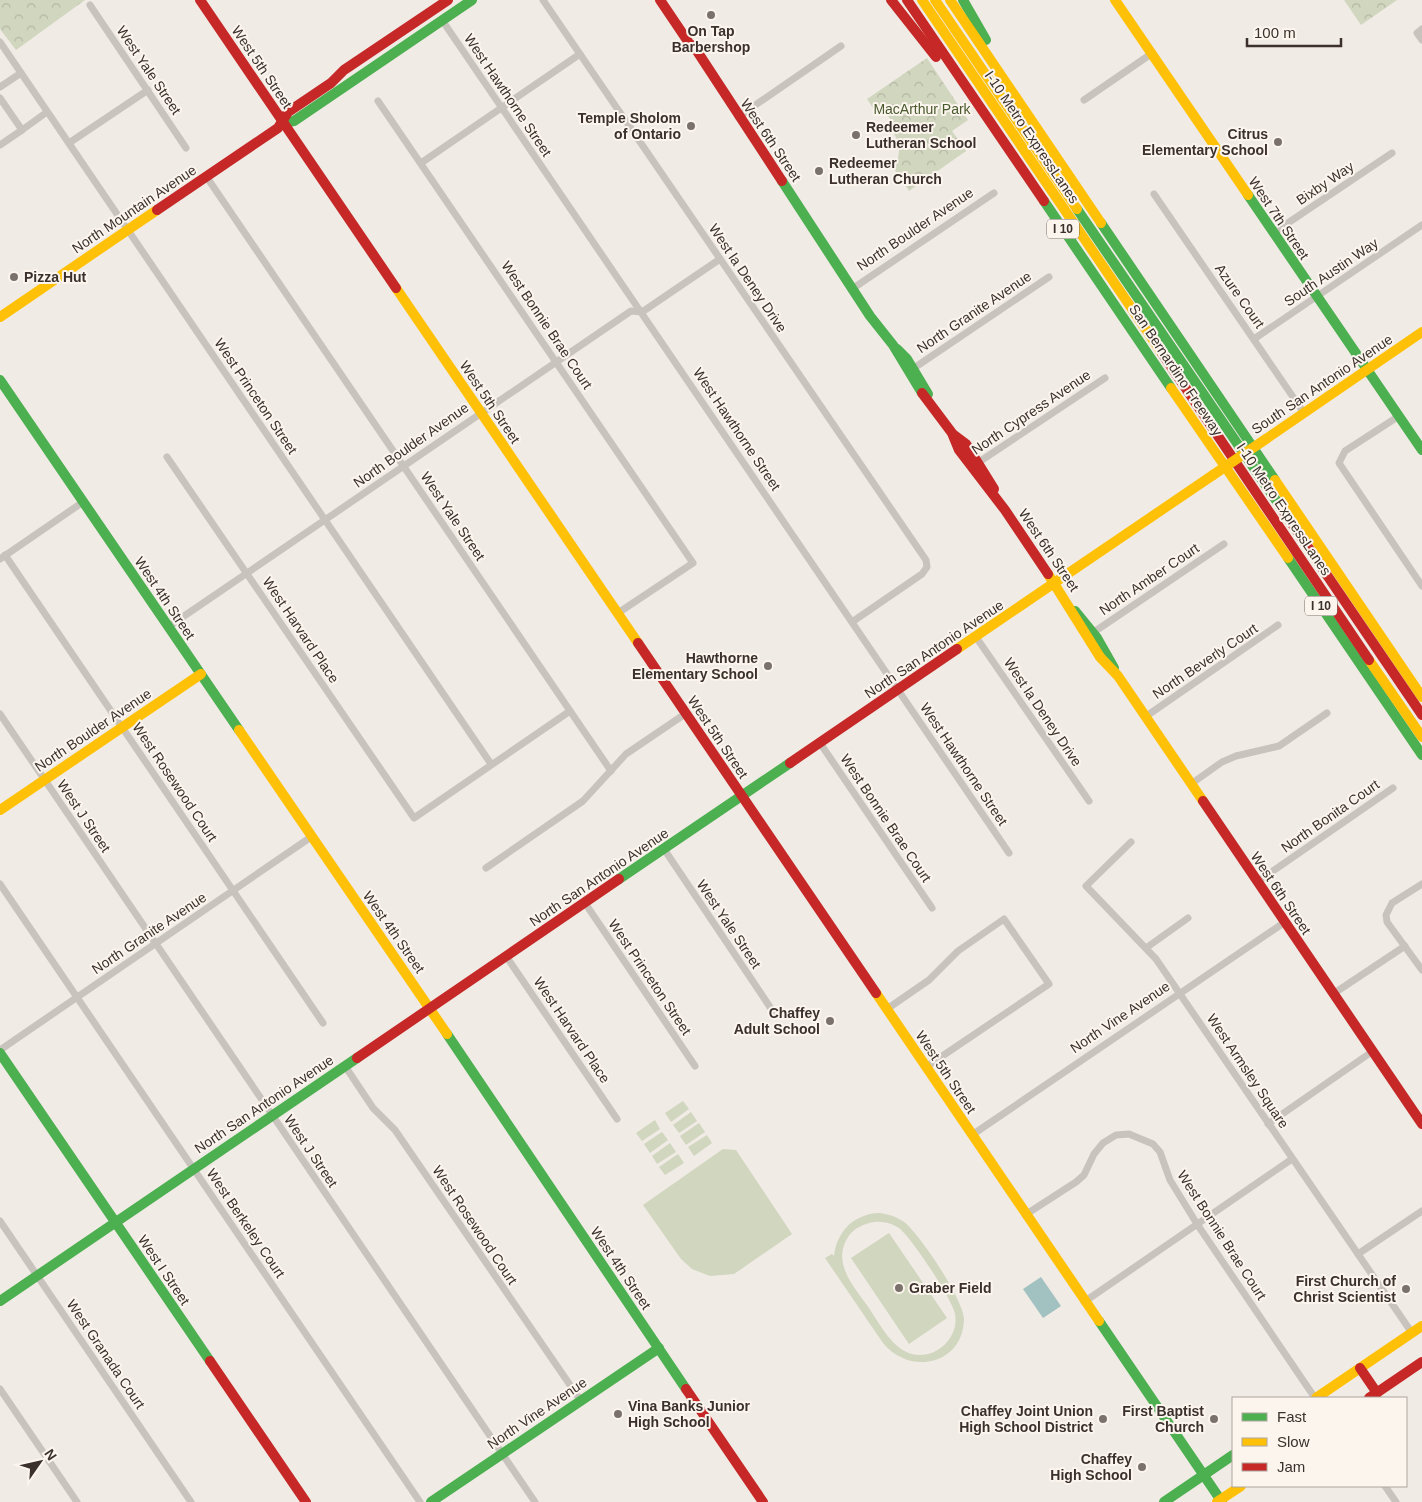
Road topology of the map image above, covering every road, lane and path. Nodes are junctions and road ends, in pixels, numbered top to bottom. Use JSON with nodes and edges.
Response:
{"nodes":[{"id":1,"x":200,"y":0,"type":"edge"},
{"id":2,"x":448,"y":0,"type":"edge"},
{"id":3,"x":472,"y":0,"type":"edge"},
{"id":4,"x":543,"y":0,"type":"edge"},
{"id":5,"x":660,"y":0,"type":"edge"},
{"id":6,"x":667,"y":0,"type":"edge"},
{"id":7,"x":891,"y":0,"type":"edge"},
{"id":8,"x":907,"y":0,"type":"edge"},
{"id":9,"x":920,"y":0,"type":"edge"},
{"id":10,"x":935,"y":0,"type":"edge"},
{"id":11,"x":948,"y":0,"type":"edge"},
{"id":12,"x":963,"y":0,"type":"edge"},
{"id":13,"x":1115,"y":0,"type":"edge"},
{"id":14,"x":90,"y":6,"type":"dead end"},
{"id":15,"x":435,"y":9,"type":"junction"},
{"id":16,"x":456,"y":10,"type":"junction"},
{"id":17,"x":439,"y":22,"type":"junction"},
{"id":18,"x":1420,"y":31,"type":"edge"},
{"id":19,"x":1422,"y":40,"type":"edge"},
{"id":20,"x":0,"y":42,"type":"edge"},
{"id":21,"x":841,"y":46,"type":"dead end"},
{"id":22,"x":695,"y":48,"type":"junction"},
{"id":23,"x":580,"y":54,"type":"junction"},
{"id":24,"x":972,"y":54,"type":"junction"},
{"id":25,"x":1151,"y":54,"type":"junction"},
{"id":26,"x":21,"y":72,"type":"junction"},
{"id":27,"x":0,"y":87,"type":"edge"},
{"id":28,"x":148,"y":90,"type":"junction"},
{"id":29,"x":0,"y":98,"type":"edge"},
{"id":30,"x":1084,"y":100,"type":"dead end"},
{"id":31,"x":378,"y":101,"type":"dead end"},
{"id":32,"x":502,"y":108,"type":"junction"},
{"id":33,"x":48,"y":112,"type":"junction"},
{"id":34,"x":738,"y":117,"type":"junction"},
{"id":35,"x":283,"y":123,"type":"junction"},
{"id":36,"x":991,"y":125,"type":"junction"},
{"id":37,"x":22,"y":130,"type":"junction"},
{"id":38,"x":69,"y":143,"type":"junction"},
{"id":39,"x":0,"y":145,"type":"edge"},
{"id":40,"x":186,"y":148,"type":"dead end"},
{"id":41,"x":1050,"y":150,"type":"junction"},
{"id":42,"x":1392,"y":153,"type":"dead end"},
{"id":43,"x":421,"y":163,"type":"junction"},
{"id":44,"x":206,"y":176,"type":"junction"},
{"id":45,"x":994,"y":193,"type":"dead end"},
{"id":46,"x":1154,"y":194,"type":"dead end"},
{"id":47,"x":1422,"y":226,"type":"edge"},
{"id":48,"x":128,"y":230,"type":"junction"},
{"id":49,"x":1273,"y":233,"type":"junction"},
{"id":50,"x":720,"y":259,"type":"junction"},
{"id":51,"x":1048,"y":277,"type":"dead end"},
{"id":52,"x":854,"y":287,"type":"junction"},
{"id":53,"x":1317,"y":297,"type":"junction"},
{"id":54,"x":642,"y":312,"type":"junction"},
{"id":55,"x":0,"y":317,"type":"edge"},
{"id":56,"x":1422,"y":332,"type":"edge"},
{"id":57,"x":1254,"y":338,"type":"junction"},
{"id":58,"x":893,"y":345,"type":"junction"},
{"id":59,"x":557,"y":362,"type":"junction"},
{"id":60,"x":914,"y":368,"type":"junction"},
{"id":61,"x":1367,"y":369,"type":"junction"},
{"id":62,"x":1105,"y":378,"type":"dead end"},
{"id":63,"x":0,"y":380,"type":"edge"},
{"id":64,"x":934,"y":405,"type":"junction"},
{"id":65,"x":482,"y":413,"type":"junction"},
{"id":66,"x":1304,"y":413,"type":"junction"},
{"id":67,"x":1399,"y":416,"type":"junction"},
{"id":68,"x":1422,"y":450,"type":"edge"},
{"id":69,"x":167,"y":458,"type":"dead end"},
{"id":70,"x":975,"y":465,"type":"junction"},
{"id":71,"x":404,"y":467,"type":"junction"},
{"id":72,"x":1213,"y":475,"type":"joint"},
{"id":73,"x":83,"y":502,"type":"junction"},
{"id":74,"x":325,"y":521,"type":"junction"},
{"id":75,"x":1224,"y":544,"type":"dead end"},
{"id":76,"x":3,"y":557,"type":"edge"},
{"id":77,"x":247,"y":574,"type":"junction"},
{"id":78,"x":1055,"y":583,"type":"junction"},
{"id":79,"x":1422,"y":586,"type":"edge"},
{"id":80,"x":618,"y":613,"type":"junction"},
{"id":81,"x":852,"y":622,"type":"junction"},
{"id":82,"x":1278,"y":625,"type":"dead end"},
{"id":83,"x":168,"y":627,"type":"junction"},
{"id":84,"x":1090,"y":634,"type":"junction"},
{"id":85,"x":976,"y":637,"type":"junction"},
{"id":86,"x":201,"y":674,"type":"junction"},
{"id":87,"x":899,"y":690,"type":"junction"},
{"id":88,"x":1422,"y":697,"type":"edge"},
{"id":89,"x":570,"y":711,"type":"junction"},
{"id":90,"x":1327,"y":713,"type":"dead end"},
{"id":91,"x":0,"y":714,"type":"edge"},
{"id":92,"x":685,"y":714,"type":"junction"},
{"id":93,"x":1422,"y":715,"type":"edge"},
{"id":94,"x":1145,"y":716,"type":"junction"},
{"id":95,"x":123,"y":726,"type":"junction"},
{"id":96,"x":1422,"y":737,"type":"edge"},
{"id":97,"x":820,"y":743,"type":"junction"},
{"id":98,"x":1422,"y":755,"type":"edge"},
{"id":99,"x":491,"y":764,"type":"junction"},
{"id":100,"x":611,"y":771,"type":"junction"},
{"id":101,"x":44,"y":779,"type":"junction"},
{"id":102,"x":1191,"y":784,"type":"junction"},
{"id":103,"x":1393,"y":788,"type":"dead end"},
{"id":104,"x":742,"y":796,"type":"junction"},
{"id":105,"x":1089,"y":801,"type":"dead end"},
{"id":106,"x":0,"y":810,"type":"edge"},
{"id":107,"x":311,"y":837,"type":"junction"},
{"id":108,"x":1131,"y":842,"type":"dead end"},
{"id":109,"x":664,"y":849,"type":"junction"},
{"id":110,"x":1009,"y":853,"type":"dead end"},
{"id":111,"x":486,"y":868,"type":"dead end"},
{"id":112,"x":1257,"y":882,"type":"junction"},
{"id":113,"x":0,"y":884,"type":"edge"},
{"id":114,"x":1422,"y":884,"type":"edge"},
{"id":115,"x":233,"y":891,"type":"junction"},
{"id":116,"x":585,"y":903,"type":"junction"},
{"id":117,"x":932,"y":908,"type":"dead end"},
{"id":118,"x":1188,"y":918,"type":"dead end"},
{"id":119,"x":1285,"y":922,"type":"junction"},
{"id":120,"x":155,"y":944,"type":"junction"},
{"id":121,"x":1405,"y":946,"type":"junction"},
{"id":122,"x":1146,"y":948,"type":"junction"},
{"id":123,"x":506,"y":956,"type":"junction"},
{"id":124,"x":1422,"y":970,"type":"edge"},
{"id":125,"x":1180,"y":994,"type":"junction"},
{"id":126,"x":1333,"y":994,"type":"junction"},
{"id":127,"x":77,"y":998,"type":"junction"},
{"id":128,"x":429,"y":1008,"type":"junction"},
{"id":129,"x":887,"y":1009,"type":"junction"},
{"id":130,"x":774,"y":1013,"type":"dead end"},
{"id":131,"x":323,"y":1023,"type":"dead end"},
{"id":132,"x":0,"y":1051,"type":"edge"},
{"id":133,"x":1373,"y":1052,"type":"junction"},
{"id":134,"x":345,"y":1066,"type":"junction"},
{"id":135,"x":695,"y":1066,"type":"dead end"},
{"id":136,"x":926,"y":1067,"type":"junction"},
{"id":137,"x":272,"y":1116,"type":"junction"},
{"id":138,"x":618,"y":1119,"type":"dead end"},
{"id":139,"x":1268,"y":1124,"type":"junction"},
{"id":140,"x":1422,"y":1124,"type":"edge"},
{"id":141,"x":972,"y":1135,"type":"junction"},
{"id":142,"x":1292,"y":1159,"type":"junction"},
{"id":143,"x":194,"y":1169,"type":"junction"},
{"id":144,"x":1422,"y":1211,"type":"edge"},
{"id":145,"x":1025,"y":1215,"type":"junction"},
{"id":146,"x":0,"y":1221,"type":"edge"},
{"id":147,"x":115,"y":1222,"type":"junction"},
{"id":148,"x":1197,"y":1224,"type":"junction"},
{"id":149,"x":1358,"y":1254,"type":"junction"},
{"id":150,"x":37,"y":1275,"type":"junction"},
{"id":151,"x":0,"y":1301,"type":"edge"},
{"id":152,"x":1084,"y":1302,"type":"junction"},
{"id":153,"x":1422,"y":1326,"type":"edge"},
{"id":154,"x":1412,"y":1333,"type":"junction"},
{"id":155,"x":658,"y":1348,"type":"junction"},
{"id":156,"x":1422,"y":1362,"type":"edge"},
{"id":157,"x":1360,"y":1368,"type":"junction"},
{"id":158,"x":0,"y":1389,"type":"edge"},
{"id":159,"x":1373,"y":1396,"type":"edge"},
{"id":160,"x":1315,"y":1397,"type":"edge"},
{"id":161,"x":1317,"y":1397,"type":"edge"},
{"id":162,"x":581,"y":1401,"type":"junction"},
{"id":163,"x":502,"y":1454,"type":"junction"},
{"id":164,"x":1232,"y":1456,"type":"edge"},
{"id":165,"x":1204,"y":1475,"type":"junction"},
{"id":166,"x":1240,"y":1487,"type":"edge"},
{"id":167,"x":1386,"y":1487,"type":"edge"},
{"id":168,"x":1220,"y":1501,"type":"edge"},
{"id":169,"x":77,"y":1502,"type":"edge"},
{"id":170,"x":191,"y":1502,"type":"edge"},
{"id":171,"x":306,"y":1502,"type":"edge"},
{"id":172,"x":420,"y":1502,"type":"edge"},
{"id":173,"x":431,"y":1502,"type":"edge"},
{"id":174,"x":535,"y":1502,"type":"edge"},
{"id":175,"x":763,"y":1502,"type":"edge"},
{"id":176,"x":1164,"y":1502,"type":"edge"},
{"id":177,"x":1396,"y":1502,"type":"edge"}],
"edges":[{"from":1,"to":35,"type":"main road","name":"West 5th Street"},
{"from":2,"to":15,"type":"main road","name":"North Mountain Avenue"},
{"from":3,"to":16,"type":"main road","name":"North Mountain Avenue"},
{"from":4,"to":23,"type":"street","name":"West la Deney Drive"},
{"from":5,"to":22,"type":"main road","name":"West 6th Street"},
{"from":6,"to":22,"type":"main road","name":"West 6th Street"},
{"from":7,"to":36,"type":"main road"},
{"from":8,"to":36,"type":"main road","name":"San Bernardino Freeway","number":"I 10"},
{"from":9,"to":96,"type":"main road","name":"I-10 Metro ExpressLanes"},
{"from":10,"to":24,"type":"main road","name":"I-10 Metro ExpressLanes"},
{"from":11,"to":24,"type":"main road"},
{"from":11,"to":41,"type":"main road","name":"San Bernardino Freeway","number":"I 10"},
{"from":12,"to":41,"type":"main road"},
{"from":13,"to":25,"type":"main road","name":"West 7th Street"},
{"from":14,"to":28,"type":"street","name":"West Yale Street"},
{"from":15,"to":16,"type":"main road"},
{"from":15,"to":17,"type":"main road"},
{"from":15,"to":35,"type":"main road","name":"North Mountain Avenue"},
{"from":16,"to":17,"type":"main road","name":"North Mountain Avenue"},
{"from":17,"to":32,"type":"street","name":"West Hawthorne Street"},
{"from":17,"to":35,"type":"main road","name":"North Mountain Avenue"},
{"from":18,"to":19,"type":"street"},
{"from":20,"to":26,"type":"street","name":"West Princeton Street"},
{"from":21,"to":34,"type":"street"},
{"from":22,"to":34,"type":"main road","name":"West 6th Street"},
{"from":23,"to":32,"type":"street"},
{"from":23,"to":50,"type":"street","name":"West la Deney Drive"},
{"from":24,"to":93,"type":"main road","name":"I-10 Metro ExpressLanes"},
{"from":25,"to":30,"type":"street"},
{"from":25,"to":49,"type":"main road","name":"West 7th Street"},
{"from":26,"to":27,"type":"street"},
{"from":26,"to":33,"type":"street","name":"West Princeton Street"},
{"from":28,"to":38,"type":"street"},
{"from":28,"to":40,"type":"street","name":"West Yale Street"},
{"from":29,"to":37,"type":"street"},
{"from":31,"to":43,"type":"street","name":"West Bonnie Brae Court"},
{"from":32,"to":43,"type":"street"},
{"from":32,"to":54,"type":"street","name":"West Hawthorne Street"},
{"from":33,"to":37,"type":"street"},
{"from":33,"to":38,"type":"street","name":"West Princeton Street"},
{"from":34,"to":52,"type":"main road","name":"West 6th Street"},
{"from":35,"to":44,"type":"main road","name":"North Mountain Avenue"},
{"from":35,"to":65,"type":"main road","name":"West 5th Street"},
{"from":36,"to":98,"type":"main road","name":"San Bernardino Freeway","number":"I 10"},
{"from":37,"to":39,"type":"street"},
{"from":38,"to":48,"type":"street","name":"West Princeton Street"},
{"from":41,"to":88,"type":"main road","name":"San Bernardino Freeway","number":"I 10"},
{"from":42,"to":49,"type":"street","name":"Bixby Way"},
{"from":43,"to":59,"type":"street","name":"West Bonnie Brae Court"},
{"from":44,"to":48,"type":"main road","name":"North Mountain Avenue"},
{"from":44,"to":71,"type":"street","name":"West Yale Street"},
{"from":45,"to":52,"type":"street","name":"North Boulder Avenue"},
{"from":46,"to":57,"type":"street","name":"Azure Court"},
{"from":47,"to":53,"type":"street","name":"South Austin Way"},
{"from":48,"to":55,"type":"main road","name":"North Mountain Avenue"},
{"from":48,"to":74,"type":"street","name":"West Princeton Street"},
{"from":49,"to":53,"type":"main road","name":"West 7th Street"},
{"from":50,"to":54,"type":"street","name":"North Boulder Avenue"},
{"from":50,"to":81,"type":"street","name":"West la Deney Drive"},
{"from":51,"to":60,"type":"street","name":"North Granite Avenue"},
{"from":52,"to":58,"type":"main road","name":"West 6th Street"},
{"from":53,"to":57,"type":"street","name":"South Austin Way"},
{"from":53,"to":61,"type":"main road","name":"West 7th Street"},
{"from":54,"to":59,"type":"street","name":"North Boulder Avenue"},
{"from":54,"to":81,"type":"street","name":"West Hawthorne Street"},
{"from":56,"to":61,"type":"main road","name":"South San Antonio Avenue"},
{"from":57,"to":66,"type":"street","name":"Azure Court"},
{"from":58,"to":60,"type":"main road","name":"West 6th Street"},
{"from":58,"to":64,"type":"main road","name":"West 6th Street"},
{"from":59,"to":65,"type":"street","name":"North Boulder Avenue"},
{"from":59,"to":80,"type":"street","name":"West Bonnie Brae Court"},
{"from":60,"to":64,"type":"main road","name":"West 6th Street"},
{"from":61,"to":66,"type":"main road","name":"South San Antonio Avenue"},
{"from":61,"to":67,"type":"main road","name":"West 7th Street"},
{"from":62,"to":70,"type":"street","name":"North Cypress Avenue"},
{"from":63,"to":73,"type":"main road","name":"West 4th Street"},
{"from":64,"to":70,"type":"main road","name":"West 6th Street"},
{"from":65,"to":71,"type":"street","name":"North Boulder Avenue"},
{"from":65,"to":80,"type":"main road","name":"West 5th Street"},
{"from":66,"to":72,"type":"main road","name":"South San Antonio Avenue","bridge":true},
{"from":67,"to":68,"type":"main road","name":"West 7th Street"},
{"from":67,"to":79,"type":"street"},
{"from":69,"to":77,"type":"street","name":"West Harvard Place"},
{"from":70,"to":78,"type":"main road","name":"West 6th Street"},
{"from":71,"to":74,"type":"street","name":"North Boulder Avenue"},
{"from":71,"to":89,"type":"street","name":"West Yale Street"},
{"from":72,"to":78,"type":"main road","name":"North San Antonio Avenue"},
{"from":73,"to":76,"type":"street"},
{"from":73,"to":83,"type":"main road","name":"West 4th Street"},
{"from":74,"to":77,"type":"street","name":"North Boulder Avenue"},
{"from":74,"to":99,"type":"street","name":"West Princeton Street"},
{"from":75,"to":84,"type":"street","name":"North Amber Court"},
{"from":76,"to":95,"type":"street","name":"West Rosewood Court"},
{"from":77,"to":83,"type":"street","name":"North Boulder Avenue"},
{"from":77,"to":99,"type":"street","name":"West Harvard Place"},
{"from":78,"to":84,"type":"main road","name":"West 6th Street"},
{"from":78,"to":85,"type":"main road","name":"North San Antonio Avenue"},
{"from":80,"to":92,"type":"main road","name":"West 5th Street"},
{"from":81,"to":87,"type":"street","name":"West Hawthorne Street"},
{"from":82,"to":94,"type":"street","name":"North Beverly Court"},
{"from":83,"to":86,"type":"main road","name":"West 4th Street"},
{"from":84,"to":94,"type":"main road","name":"West 6th Street"},
{"from":85,"to":87,"type":"main road","name":"North San Antonio Avenue"},
{"from":85,"to":105,"type":"street","name":"West la Deney Drive"},
{"from":86,"to":95,"type":"main road","name":"North Boulder Avenue"},
{"from":86,"to":107,"type":"main road","name":"West 4th Street"},
{"from":87,"to":97,"type":"main road","name":"North San Antonio Avenue"},
{"from":87,"to":110,"type":"street","name":"West Hawthorne Street"},
{"from":89,"to":99,"type":"street"},
{"from":89,"to":100,"type":"street","name":"West Yale Street"},
{"from":90,"to":102,"type":"street"},
{"from":91,"to":101,"type":"street","name":"West J Street"},
{"from":92,"to":100,"type":"street"},
{"from":92,"to":104,"type":"main road","name":"West 5th Street"},
{"from":94,"to":102,"type":"main road","name":"West 6th Street"},
{"from":95,"to":101,"type":"main road","name":"North Boulder Avenue"},
{"from":95,"to":115,"type":"street","name":"West Rosewood Court"},
{"from":97,"to":104,"type":"main road","name":"North San Antonio Avenue"},
{"from":97,"to":117,"type":"street","name":"West Bonnie Brae Court"},
{"from":100,"to":111,"type":"street"},
{"from":101,"to":106,"type":"main road","name":"North Boulder Avenue"},
{"from":101,"to":120,"type":"street","name":"West J Street"},
{"from":102,"to":112,"type":"main road","name":"West 6th Street"},
{"from":103,"to":112,"type":"street","name":"North Bonita Court"},
{"from":104,"to":109,"type":"main road","name":"North San Antonio Avenue"},
{"from":104,"to":129,"type":"main road","name":"West 5th Street"},
{"from":107,"to":115,"type":"street","name":"North Granite Avenue"},
{"from":107,"to":128,"type":"main road","name":"West 4th Street"},
{"from":108,"to":122,"type":"street","name":"West Armsley Square"},
{"from":109,"to":116,"type":"main road","name":"North San Antonio Avenue"},
{"from":109,"to":130,"type":"street","name":"West Yale Street"},
{"from":112,"to":119,"type":"main road","name":"West 6th Street"},
{"from":113,"to":127,"type":"street","name":"West Berkeley Court"},
{"from":114,"to":121,"type":"street"},
{"from":115,"to":120,"type":"street","name":"North Granite Avenue"},
{"from":115,"to":131,"type":"street","name":"West Rosewood Court"},
{"from":116,"to":123,"type":"main road","name":"North San Antonio Avenue"},
{"from":116,"to":135,"type":"street","name":"West Princeton Street"},
{"from":118,"to":122,"type":"street"},
{"from":119,"to":125,"type":"street","name":"North Vine Avenue"},
{"from":119,"to":126,"type":"main road","name":"West 6th Street"},
{"from":120,"to":127,"type":"street","name":"North Granite Avenue"},
{"from":120,"to":137,"type":"street","name":"West J Street"},
{"from":121,"to":124,"type":"street"},
{"from":121,"to":126,"type":"street"},
{"from":122,"to":125,"type":"street","name":"West Armsley Square"},
{"from":123,"to":128,"type":"main road","name":"North San Antonio Avenue"},
{"from":123,"to":138,"type":"street","name":"West Harvard Place"},
{"from":125,"to":139,"type":"street","name":"West Armsley Square"},
{"from":125,"to":141,"type":"street","name":"North Vine Avenue"},
{"from":126,"to":133,"type":"main road","name":"West 6th Street"},
{"from":127,"to":132,"type":"street","name":"North Granite Avenue"},
{"from":127,"to":143,"type":"street","name":"West Berkeley Court"},
{"from":128,"to":134,"type":"main road","name":"North San Antonio Avenue"},
{"from":128,"to":155,"type":"main road","name":"West 4th Street"},
{"from":129,"to":136,"type":"main road","name":"West 5th Street"},
{"from":129,"to":136,"type":"street"},
{"from":132,"to":147,"type":"main road","name":"West I Street"},
{"from":133,"to":139,"type":"street"},
{"from":133,"to":140,"type":"main road","name":"West 6th Street"},
{"from":134,"to":137,"type":"main road","name":"North San Antonio Avenue"},
{"from":134,"to":162,"type":"street","name":"West Rosewood Court"},
{"from":136,"to":141,"type":"main road","name":"West 5th Street"},
{"from":137,"to":143,"type":"main road","name":"North San Antonio Avenue"},
{"from":137,"to":163,"type":"street","name":"West J Street"},
{"from":139,"to":142,"type":"street","name":"West Armsley Square"},
{"from":141,"to":145,"type":"main road","name":"West 5th Street"},
{"from":142,"to":148,"type":"street"},
{"from":142,"to":149,"type":"street","name":"West Armsley Square"},
{"from":143,"to":147,"type":"main road","name":"North San Antonio Avenue"},
{"from":143,"to":172,"type":"street","name":"West Berkeley Court"},
{"from":144,"to":149,"type":"street"},
{"from":145,"to":148,"type":"street","name":"West Bonnie Brae Court"},
{"from":145,"to":152,"type":"main road","name":"West 5th Street"},
{"from":146,"to":150,"type":"street","name":"West Granada Court"},
{"from":147,"to":150,"type":"main road","name":"North San Antonio Avenue"},
{"from":147,"to":171,"type":"main road","name":"West I Street"},
{"from":148,"to":152,"type":"street"},
{"from":148,"to":160,"type":"street","name":"West Bonnie Brae Court"},
{"from":149,"to":154,"type":"street","name":"West Armsley Square"},
{"from":150,"to":151,"type":"main road","name":"North San Antonio Avenue"},
{"from":150,"to":170,"type":"street","name":"West Granada Court"},
{"from":152,"to":165,"type":"main road","name":"West 5th Street"},
{"from":153,"to":154,"type":"main road"},
{"from":154,"to":157,"type":"main road"},
{"from":155,"to":162,"type":"main road","name":"North Vine Avenue"},
{"from":155,"to":175,"type":"main road","name":"West 4th Street"},
{"from":156,"to":159,"type":"main road"},
{"from":157,"to":159,"type":"main road"},
{"from":157,"to":161,"type":"main road"},
{"from":158,"to":169,"type":"street"},
{"from":162,"to":163,"type":"main road","name":"North Vine Avenue"},
{"from":163,"to":173,"type":"main road","name":"North Vine Avenue"},
{"from":163,"to":174,"type":"street","name":"West J Street"},
{"from":164,"to":165,"type":"main road"},
{"from":165,"to":168,"type":"main road","name":"West 5th Street"},
{"from":165,"to":176,"type":"main road"},
{"from":166,"to":168,"type":"main road"},
{"from":167,"to":177,"type":"street"}]}
